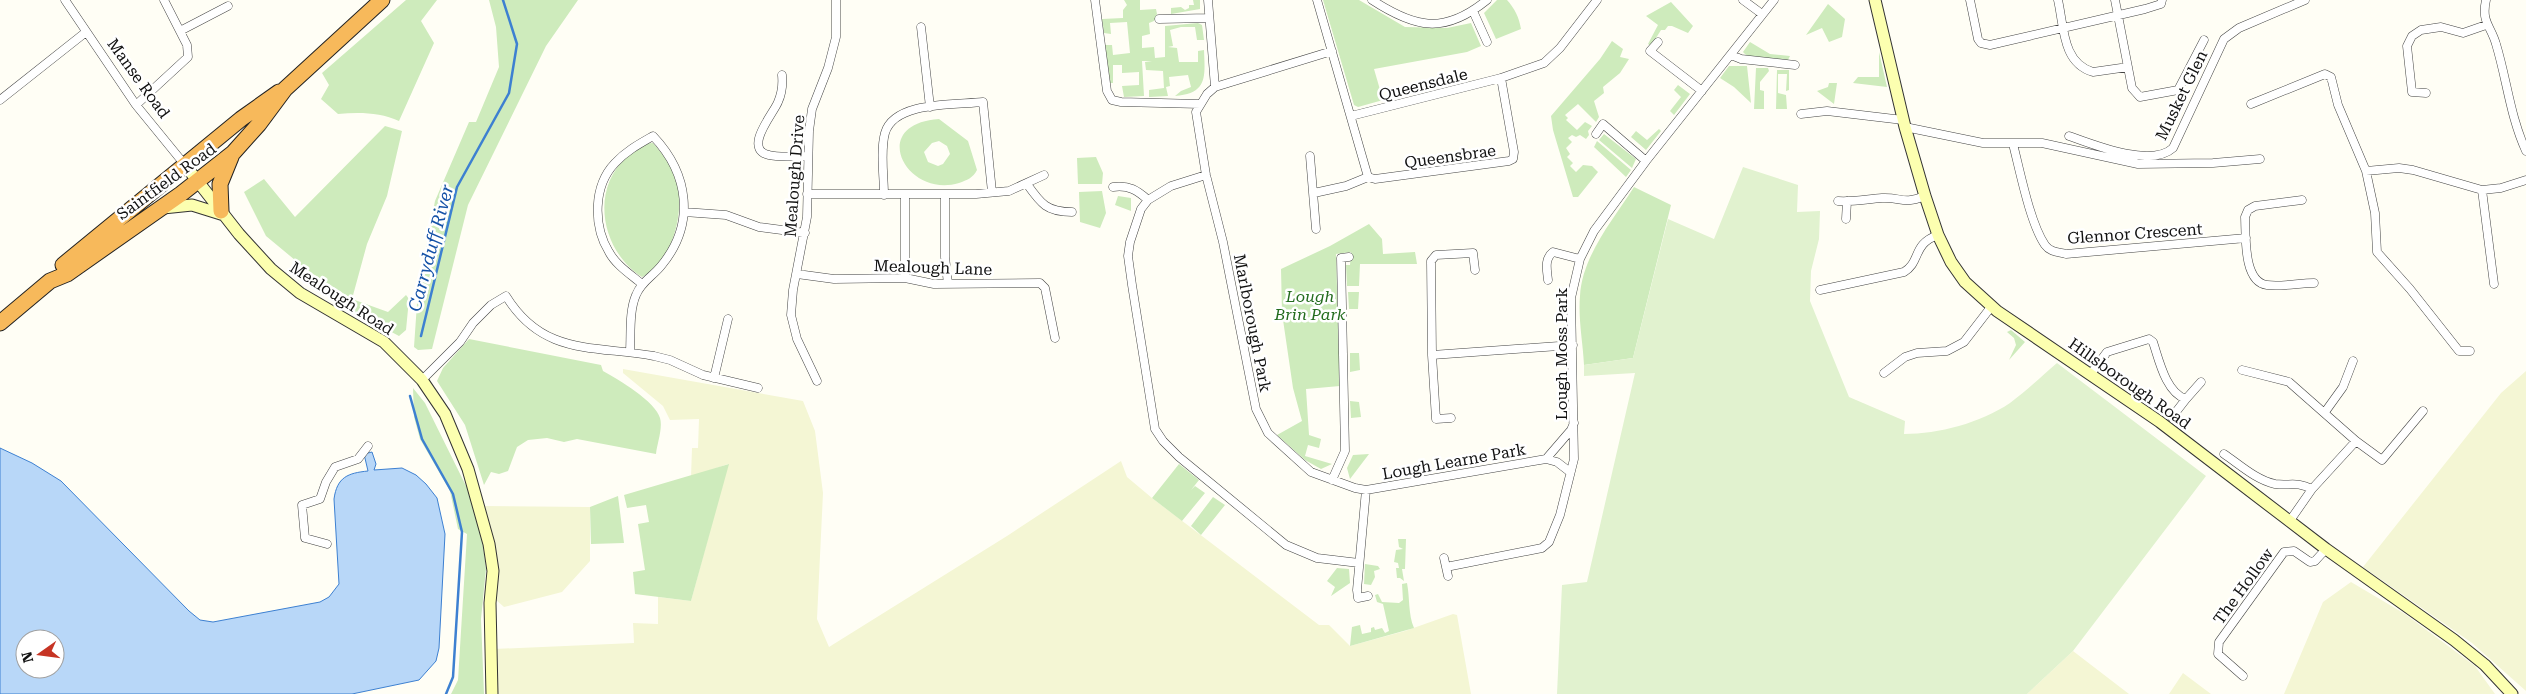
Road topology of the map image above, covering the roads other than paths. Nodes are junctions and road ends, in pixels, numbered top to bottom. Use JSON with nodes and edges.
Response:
{"nodes":[{"id":1,"x":65,"y":0,"type":"edge"},
{"id":2,"x":164,"y":0,"type":"edge"},
{"id":3,"x":382,"y":0,"type":"edge"},
{"id":4,"x":836,"y":0,"type":"edge"},
{"id":5,"x":1095,"y":0,"type":"edge"},
{"id":6,"x":1208,"y":0,"type":"edge"},
{"id":7,"x":1317,"y":0,"type":"edge"},
{"id":8,"x":1372,"y":0,"type":"edge"},
{"id":9,"x":1486,"y":0,"type":"edge"},
{"id":10,"x":1597,"y":0,"type":"edge"},
{"id":11,"x":1743,"y":0,"type":"edge"},
{"id":12,"x":1774,"y":0,"type":"edge"},
{"id":13,"x":1874,"y":0,"type":"edge"},
{"id":14,"x":1970,"y":0,"type":"edge"},
{"id":15,"x":2058,"y":0,"type":"edge"},
{"id":16,"x":2114,"y":0,"type":"edge"},
{"id":17,"x":2162,"y":0,"type":"edge"},
{"id":18,"x":2305,"y":0,"type":"edge"},
{"id":19,"x":2486,"y":0,"type":"edge"},
{"id":20,"x":228,"y":6,"type":"dead end"},
{"id":21,"x":1473,"y":11,"type":"junction"},
{"id":22,"x":1762,"y":14,"type":"junction"},
{"id":23,"x":2118,"y":16,"type":"junction"},
{"id":24,"x":1209,"y":18,"type":"junction"},
{"id":25,"x":1159,"y":19,"type":"dead end"},
{"id":26,"x":2486,"y":25,"type":"junction"},
{"id":27,"x":921,"y":27,"type":"dead end"},
{"id":28,"x":2064,"y":29,"type":"junction"},
{"id":29,"x":180,"y":31,"type":"junction"},
{"id":30,"x":86,"y":32,"type":"junction"},
{"id":31,"x":2204,"y":40,"type":"dead end"},
{"id":32,"x":1487,"y":42,"type":"dead end"},
{"id":33,"x":1658,"y":42,"type":"dead end"},
{"id":34,"x":1332,"y":50,"type":"junction"},
{"id":35,"x":1731,"y":55,"type":"junction"},
{"id":36,"x":1795,"y":65,"type":"dead end"},
{"id":37,"x":2128,"y":67,"type":"junction"},
{"id":38,"x":782,"y":75,"type":"dead end"},
{"id":39,"x":1501,"y":78,"type":"junction"},
{"id":40,"x":1215,"y":87,"type":"junction"},
{"id":41,"x":285,"y":89,"type":"junction"},
{"id":42,"x":1702,"y":92,"type":"junction"},
{"id":43,"x":2426,"y":93,"type":"dead end"},
{"id":44,"x":0,"y":100,"type":"edge"},
{"id":45,"x":1200,"y":104,"type":"junction"},
{"id":46,"x":2251,"y":104,"type":"dead end"},
{"id":47,"x":136,"y":105,"type":"junction"},
{"id":48,"x":930,"y":107,"type":"junction"},
{"id":49,"x":1801,"y":114,"type":"dead end"},
{"id":50,"x":1351,"y":116,"type":"junction"},
{"id":51,"x":1904,"y":123,"type":"junction"},
{"id":52,"x":259,"y":124,"type":"junction"},
{"id":53,"x":1596,"y":134,"type":"dead end"},
{"id":54,"x":2069,"y":136,"type":"dead end"},
{"id":55,"x":2013,"y":144,"type":"junction"},
{"id":56,"x":2526,"y":151,"type":"edge"},
{"id":57,"x":233,"y":153,"type":"junction"},
{"id":58,"x":808,"y":156,"type":"junction"},
{"id":59,"x":1310,"y":156,"type":"dead end"},
{"id":60,"x":2260,"y":159,"type":"dead end"},
{"id":61,"x":1646,"y":161,"type":"junction"},
{"id":62,"x":2366,"y":171,"type":"junction"},
{"id":63,"x":191,"y":173,"type":"junction"},
{"id":64,"x":1044,"y":175,"type":"dead end"},
{"id":65,"x":1206,"y":175,"type":"junction"},
{"id":66,"x":1368,"y":177,"type":"junction"},
{"id":67,"x":2522,"y":182,"type":"edge"},
{"id":68,"x":1027,"y":184,"type":"junction"},
{"id":69,"x":1113,"y":187,"type":"dead end"},
{"id":70,"x":2482,"y":190,"type":"junction"},
{"id":71,"x":992,"y":192,"type":"junction"},
{"id":72,"x":1314,"y":193,"type":"junction"},
{"id":73,"x":807,"y":194,"type":"junction"},
{"id":74,"x":884,"y":195,"type":"junction"},
{"id":75,"x":904,"y":195,"type":"junction"},
{"id":76,"x":945,"y":195,"type":"junction"},
{"id":77,"x":1926,"y":196,"type":"junction"},
{"id":78,"x":1148,"y":200,"type":"junction"},
{"id":79,"x":2302,"y":200,"type":"dead end"},
{"id":80,"x":1838,"y":201,"type":"dead end"},
{"id":81,"x":1847,"y":201,"type":"junction"},
{"id":82,"x":160,"y":208,"type":"junction"},
{"id":83,"x":684,"y":212,"type":"junction"},
{"id":84,"x":1072,"y":212,"type":"dead end"},
{"id":85,"x":222,"y":213,"type":"junction"},
{"id":86,"x":1846,"y":219,"type":"dead end"},
{"id":87,"x":1316,"y":229,"type":"dead end"},
{"id":88,"x":805,"y":233,"type":"junction"},
{"id":89,"x":1938,"y":235,"type":"junction"},
{"id":90,"x":2246,"y":238,"type":"junction"},
{"id":91,"x":1349,"y":257,"type":"dead end"},
{"id":92,"x":1580,"y":259,"type":"junction"},
{"id":93,"x":1476,"y":270,"type":"dead end"},
{"id":94,"x":796,"y":274,"type":"junction"},
{"id":95,"x":905,"y":278,"type":"junction"},
{"id":96,"x":1548,"y":280,"type":"dead end"},
{"id":97,"x":50,"y":281,"type":"junction"},
{"id":98,"x":2314,"y":283,"type":"dead end"},
{"id":99,"x":642,"y":284,"type":"junction"},
{"id":100,"x":948,"y":284,"type":"junction"},
{"id":101,"x":2494,"y":284,"type":"dead end"},
{"id":102,"x":1820,"y":290,"type":"dead end"},
{"id":103,"x":1991,"y":307,"type":"junction"},
{"id":104,"x":728,"y":319,"type":"dead end"},
{"id":105,"x":0,"y":323,"type":"edge"},
{"id":106,"x":1055,"y":338,"type":"dead end"},
{"id":107,"x":1572,"y":345,"type":"junction"},
{"id":108,"x":630,"y":351,"type":"junction"},
{"id":109,"x":2470,"y":351,"type":"dead end"},
{"id":110,"x":1432,"y":355,"type":"junction"},
{"id":111,"x":2353,"y":360,"type":"dead end"},
{"id":112,"x":2242,"y":370,"type":"dead end"},
{"id":113,"x":1884,"y":373,"type":"dead end"},
{"id":114,"x":2090,"y":374,"type":"junction"},
{"id":115,"x":714,"y":378,"type":"junction"},
{"id":116,"x":422,"y":380,"type":"junction"},
{"id":117,"x":817,"y":381,"type":"dead end"},
{"id":118,"x":2201,"y":382,"type":"dead end"},
{"id":119,"x":758,"y":388,"type":"dead end"},
{"id":120,"x":2186,"y":399,"type":"junction"},
{"id":121,"x":2423,"y":411,"type":"dead end"},
{"id":122,"x":2325,"y":412,"type":"junction"},
{"id":123,"x":2172,"y":417,"type":"dead end"},
{"id":124,"x":1451,"y":418,"type":"dead end"},
{"id":125,"x":1575,"y":420,"type":"junction"},
{"id":126,"x":2356,"y":441,"type":"junction"},
{"id":127,"x":368,"y":446,"type":"dead end"},
{"id":128,"x":2224,"y":454,"type":"dead end"},
{"id":129,"x":1546,"y":459,"type":"junction"},
{"id":130,"x":1570,"y":472,"type":"junction"},
{"id":131,"x":1332,"y":480,"type":"junction"},
{"id":132,"x":2312,"y":489,"type":"junction"},
{"id":133,"x":1366,"y":490,"type":"junction"},
{"id":134,"x":2289,"y":522,"type":"junction"},
{"id":135,"x":327,"y":544,"type":"dead end"},
{"id":136,"x":2326,"y":549,"type":"junction"},
{"id":137,"x":1444,"y":558,"type":"dead end"},
{"id":138,"x":1358,"y":563,"type":"junction"},
{"id":139,"x":1446,"y":567,"type":"junction"},
{"id":140,"x":1448,"y":576,"type":"dead end"},
{"id":141,"x":1368,"y":596,"type":"dead end"},
{"id":142,"x":2243,"y":676,"type":"dead end"},
{"id":143,"x":492,"y":694,"type":"edge"},
{"id":144,"x":2512,"y":694,"type":"edge"}],
"edges":[{"from":1,"to":30,"type":"street","name":"Manse Road"},
{"from":2,"to":29,"type":"street"},
{"from":3,"to":41,"type":"highway","name":"Saintfield Road"},
{"from":4,"to":58,"type":"street","name":"Mealough Drive"},
{"from":5,"to":45,"type":"street"},
{"from":6,"to":24,"type":"street"},
{"from":7,"to":34,"type":"street"},
{"from":8,"to":21,"type":"street"},
{"from":9,"to":21,"type":"street"},
{"from":10,"to":39,"type":"street","name":"Queensdale"},
{"from":11,"to":22,"type":"street"},
{"from":12,"to":22,"type":"street","name":"Lough Moss Park"},
{"from":13,"to":51,"type":"main road","name":"Hillsborough Road"},
{"from":14,"to":28,"type":"street"},
{"from":15,"to":28,"type":"street"},
{"from":16,"to":23,"type":"street"},
{"from":17,"to":23,"type":"street"},
{"from":18,"to":54,"type":"street","name":"Musket Glen"},
{"from":19,"to":26,"type":"street"},
{"from":20,"to":29,"type":"street"},
{"from":21,"to":32,"type":"street"},
{"from":22,"to":35,"type":"street","name":"Lough Moss Park"},
{"from":23,"to":28,"type":"street"},
{"from":23,"to":37,"type":"street"},
{"from":24,"to":25,"type":"street"},
{"from":24,"to":40,"type":"street"},
{"from":26,"to":43,"type":"street"},
{"from":26,"to":56,"type":"street"},
{"from":27,"to":48,"type":"street"},
{"from":28,"to":37,"type":"street"},
{"from":29,"to":47,"type":"street"},
{"from":30,"to":44,"type":"street"},
{"from":30,"to":47,"type":"street","name":"Manse Road"},
{"from":31,"to":37,"type":"street"},
{"from":33,"to":42,"type":"street"},
{"from":34,"to":40,"type":"street"},
{"from":34,"to":50,"type":"street"},
{"from":35,"to":36,"type":"street"},
{"from":35,"to":42,"type":"street","name":"Lough Moss Park"},
{"from":38,"to":58,"type":"street"},
{"from":39,"to":50,"type":"street","name":"Queensdale"},
{"from":39,"to":66,"type":"street","name":"Queensbrae"},
{"from":40,"to":45,"type":"street"},
{"from":41,"to":52,"type":"highway","name":"Saintfield Road"},
{"from":41,"to":63,"type":"highway","name":"Saintfield Road"},
{"from":42,"to":61,"type":"street","name":"Lough Moss Park"},
{"from":45,"to":65,"type":"street","name":"Marlborough Park"},
{"from":46,"to":62,"type":"street"},
{"from":47,"to":63,"type":"street","name":"Manse Road"},
{"from":48,"to":71,"type":"street"},
{"from":48,"to":74,"type":"street"},
{"from":49,"to":51,"type":"street"},
{"from":50,"to":66,"type":"street"},
{"from":51,"to":55,"type":"street"},
{"from":51,"to":77,"type":"main road","name":"Hillsborough Road"},
{"from":52,"to":57,"type":"highway","name":"Saintfield Road"},
{"from":52,"to":63,"type":"highway"},
{"from":53,"to":61,"type":"street"},
{"from":55,"to":60,"type":"street"},
{"from":55,"to":90,"type":"street","name":"Glennor Crescent"},
{"from":57,"to":63,"type":"highway","name":"Saintfield Road"},
{"from":57,"to":85,"type":"highway"},
{"from":58,"to":73,"type":"street","name":"Mealough Drive"},
{"from":59,"to":72,"type":"street"},
{"from":61,"to":92,"type":"street","name":"Lough Moss Park"},
{"from":62,"to":70,"type":"street"},
{"from":62,"to":109,"type":"street"},
{"from":63,"to":82,"type":"highway","name":"Saintfield Road"},
{"from":63,"to":85,"type":"main road","name":"Mealough Road"},
{"from":63,"to":97,"type":"highway","name":"Saintfield Road"},
{"from":64,"to":68,"type":"street"},
{"from":65,"to":78,"type":"street"},
{"from":65,"to":131,"type":"street","name":"Marlborough Park"},
{"from":66,"to":72,"type":"street"},
{"from":67,"to":70,"type":"street"},
{"from":68,"to":71,"type":"street"},
{"from":68,"to":84,"type":"street"},
{"from":69,"to":78,"type":"street"},
{"from":70,"to":101,"type":"street"},
{"from":71,"to":76,"type":"street"},
{"from":72,"to":87,"type":"street"},
{"from":73,"to":74,"type":"street"},
{"from":73,"to":88,"type":"street","name":"Mealough Drive"},
{"from":74,"to":75,"type":"street"},
{"from":75,"to":76,"type":"street"},
{"from":75,"to":95,"type":"street"},
{"from":76,"to":100,"type":"street"},
{"from":77,"to":81,"type":"street"},
{"from":77,"to":89,"type":"main road","name":"Hillsborough Road"},
{"from":78,"to":138,"type":"street"},
{"from":79,"to":90,"type":"street"},
{"from":80,"to":81,"type":"street"},
{"from":81,"to":86,"type":"street"},
{"from":82,"to":85,"type":"main road"},
{"from":82,"to":97,"type":"highway","name":"Saintfield Road"},
{"from":83,"to":88,"type":"street"},
{"from":83,"to":99,"type":"street"},
{"from":83,"to":99,"type":"street"},
{"from":85,"to":116,"type":"main road","name":"Mealough Road"},
{"from":88,"to":94,"type":"street","name":"Mealough Drive"},
{"from":89,"to":102,"type":"street"},
{"from":89,"to":103,"type":"main road","name":"Hillsborough Road"},
{"from":90,"to":98,"type":"street"},
{"from":91,"to":131,"type":"street"},
{"from":92,"to":96,"type":"street"},
{"from":92,"to":107,"type":"street","name":"Lough Moss Park"},
{"from":93,"to":110,"type":"street"},
{"from":94,"to":95,"type":"street","name":"Mealough Lane"},
{"from":94,"to":117,"type":"street","name":"Mealough Drive"},
{"from":95,"to":100,"type":"street","name":"Mealough Lane"},
{"from":97,"to":105,"type":"highway","name":"Saintfield Road"},
{"from":99,"to":108,"type":"street"},
{"from":100,"to":106,"type":"street","name":"Mealough Lane"},
{"from":103,"to":113,"type":"street"},
{"from":103,"to":114,"type":"main road","name":"Hillsborough Road"},
{"from":104,"to":115,"type":"street"},
{"from":107,"to":110,"type":"street"},
{"from":107,"to":125,"type":"street","name":"Lough Moss Park"},
{"from":108,"to":115,"type":"street"},
{"from":108,"to":116,"type":"street"},
{"from":110,"to":124,"type":"street"},
{"from":111,"to":122,"type":"street"},
{"from":112,"to":122,"type":"street"},
{"from":114,"to":120,"type":"street"},
{"from":114,"to":134,"type":"main road","name":"Hillsborough Road"},
{"from":115,"to":119,"type":"street"},
{"from":116,"to":143,"type":"main road","name":"Mealough Road"},
{"from":118,"to":120,"type":"street"},
{"from":120,"to":123,"type":"street"},
{"from":121,"to":126,"type":"street"},
{"from":122,"to":126,"type":"street"},
{"from":125,"to":129,"type":"street","name":"Lough Learne Park"},
{"from":125,"to":130,"type":"street","name":"Lough Moss Park"},
{"from":126,"to":132,"type":"street"},
{"from":127,"to":135,"type":"street"},
{"from":128,"to":132,"type":"street"},
{"from":129,"to":130,"type":"street","name":"Lough Learne Park"},
{"from":129,"to":133,"type":"street","name":"Lough Learne Park"},
{"from":130,"to":139,"type":"street","name":"Lough Moss Park"},
{"from":131,"to":133,"type":"street","name":"Marlborough Park"},
{"from":132,"to":134,"type":"street"},
{"from":133,"to":138,"type":"street"},
{"from":134,"to":136,"type":"main road","name":"Hillsborough Road"},
{"from":136,"to":142,"type":"street","name":"The Hollow"},
{"from":136,"to":144,"type":"main road","name":"Hillsborough Road"},
{"from":137,"to":139,"type":"street"},
{"from":138,"to":141,"type":"street"},
{"from":139,"to":140,"type":"street"}]}
